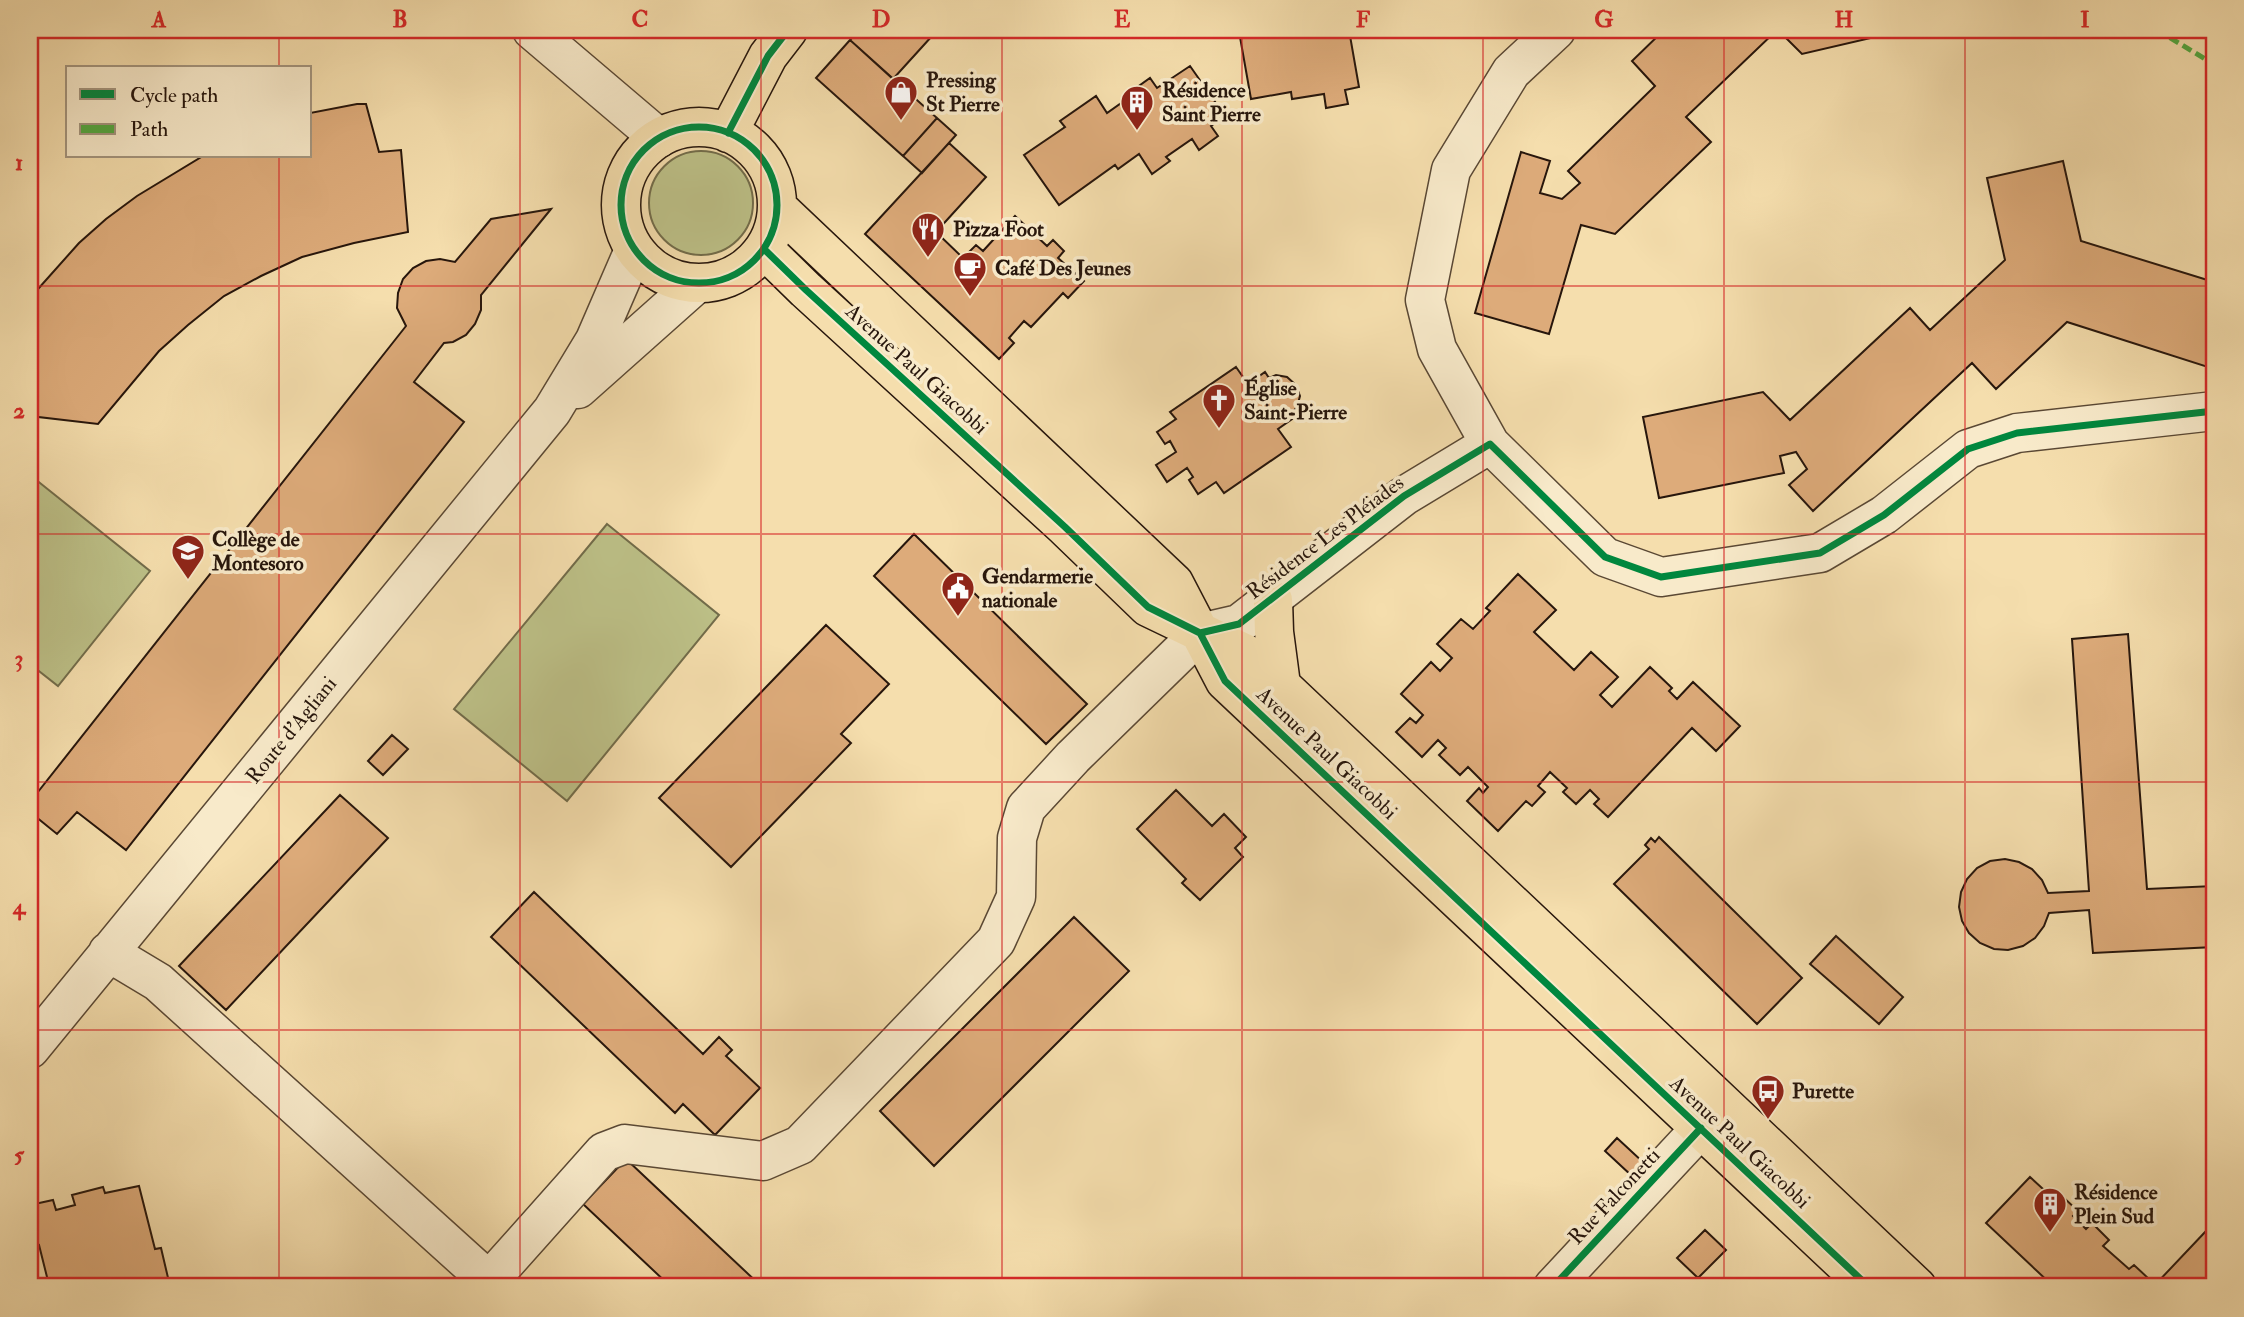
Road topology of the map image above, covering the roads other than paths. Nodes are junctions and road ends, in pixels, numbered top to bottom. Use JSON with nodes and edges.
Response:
{"nodes":[{"id":1,"x":532,"y":30,"type":"edge"},
{"id":2,"x":788,"y":30,"type":"edge"},
{"id":3,"x":1556,"y":30,"type":"edge"},
{"id":4,"x":728,"y":133,"type":"junction"},
{"id":5,"x":659,"y":138,"type":"junction"},
{"id":6,"x":777,"y":207,"type":"junction"},
{"id":7,"x":764,"y":249,"type":"junction"},
{"id":8,"x":634,"y":250,"type":"junction"},
{"id":9,"x":696,"y":284,"type":"junction"},
{"id":10,"x":552,"y":411,"type":"junction"},
{"id":11,"x":2214,"y":411,"type":"edge"},
{"id":12,"x":1490,"y":444,"type":"junction"},
{"id":13,"x":1273,"y":600,"type":"junction"},
{"id":14,"x":1200,"y":634,"type":"junction"},
{"id":15,"x":1281,"y":685,"type":"junction"},
{"id":16,"x":108,"y":952,"type":"junction"},
{"id":17,"x":30,"y":1049,"type":"edge"},
{"id":18,"x":1701,"y":1128,"type":"junction"},
{"id":19,"x":1553,"y":1287,"type":"edge"},
{"id":20,"x":1870,"y":1287,"type":"edge"},
{"id":21,"x":1917,"y":1287,"type":"edge"}],
"edges":[{"from":1,"to":5,"type":"street"},
{"from":2,"to":4,"type":"main road"},
{"from":3,"to":12,"type":"street"},
{"from":4,"to":5,"type":"main road"},
{"from":4,"to":6,"type":"main road"},
{"from":5,"to":8,"type":"main road"},
{"from":6,"to":7,"type":"main road"},
{"from":6,"to":14,"type":"main road","name":"Avenue Paul Giacobbi"},
{"from":7,"to":9,"type":"main road"},
{"from":7,"to":14,"type":"main road","name":"Avenue Paul Giacobbi"},
{"from":8,"to":9,"type":"main road"},
{"from":8,"to":10,"type":"street","name":"Route d'Agliani"},
{"from":9,"to":10,"type":"street","name":"Route d'Agliani"},
{"from":10,"to":16,"type":"street","name":"Route d'Agliani"},
{"from":11,"to":12,"type":"street"},
{"from":12,"to":13,"type":"street","name":"Résidence Les Pléiades"},
{"from":13,"to":14,"type":"street","name":"Résidence Les Pléiades"},
{"from":13,"to":15,"type":"main road","name":"Avenue Paul Giacobbi"},
{"from":14,"to":15,"type":"main road","name":"Avenue Paul Giacobbi"},
{"from":14,"to":16,"type":"street"},
{"from":14,"to":18,"type":"main road","name":"Avenue Paul Giacobbi"},
{"from":15,"to":21,"type":"main road","name":"Avenue Paul Giacobbi"},
{"from":16,"to":17,"type":"street","name":"Route d'Agliani"},
{"from":18,"to":19,"type":"street","name":"Rue Falconetti"},
{"from":18,"to":20,"type":"main road","name":"Avenue Paul Giacobbi"}]}
